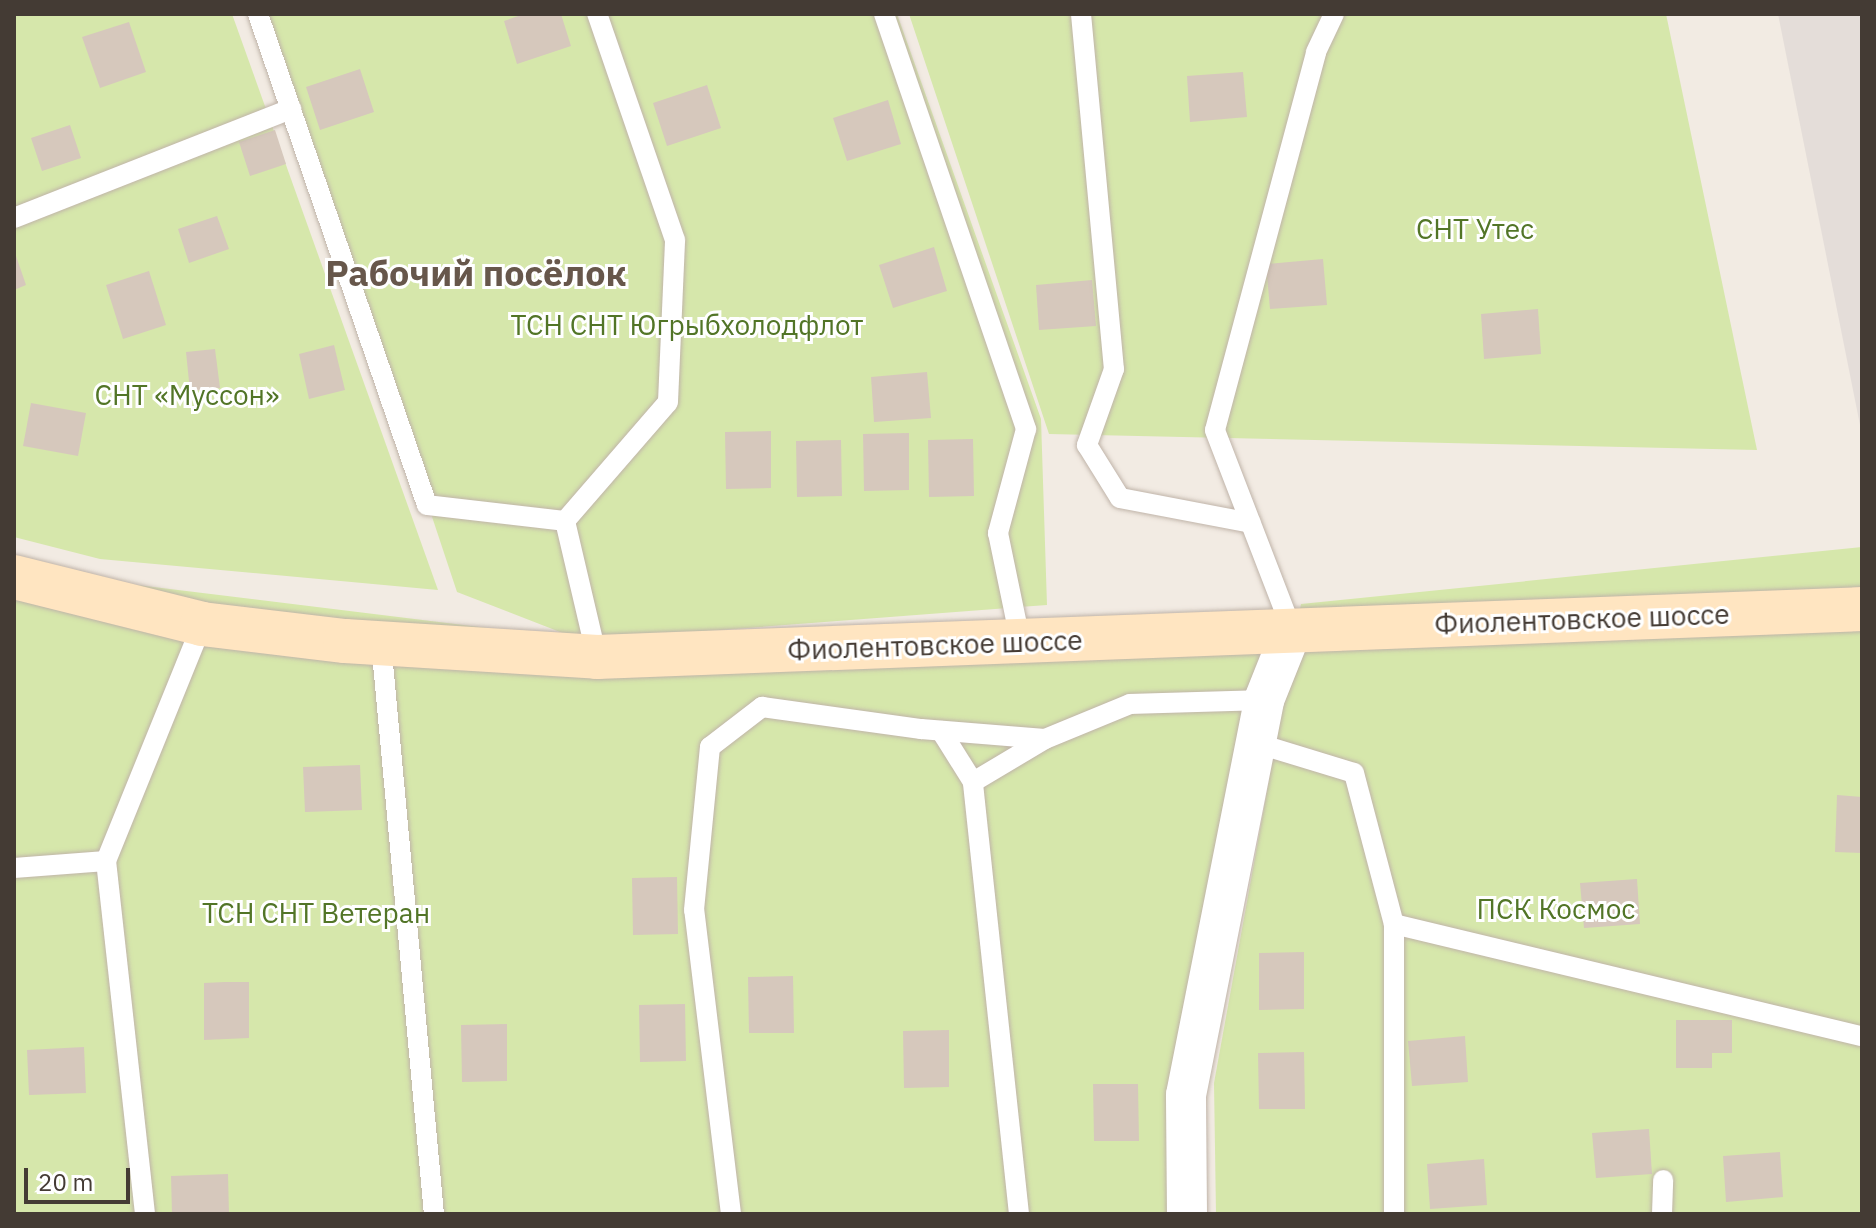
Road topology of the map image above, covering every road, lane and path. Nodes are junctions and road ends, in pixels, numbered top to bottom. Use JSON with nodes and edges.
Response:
{"nodes":[{"id":1,"x":258,"y":14,"type":"edge"},
{"id":2,"x":597,"y":14,"type":"edge"},
{"id":3,"x":884,"y":14,"type":"edge"},
{"id":4,"x":1081,"y":14,"type":"edge"},
{"id":5,"x":1334,"y":14,"type":"edge"},
{"id":6,"x":291,"y":109,"type":"junction"},
{"id":7,"x":14,"y":218,"type":"edge"},
{"id":8,"x":565,"y":521,"type":"junction"},
{"id":9,"x":1251,"y":523,"type":"junction"},
{"id":10,"x":14,"y":577,"type":"edge"},
{"id":11,"x":1862,"y":609,"type":"edge"},
{"id":12,"x":202,"y":624,"type":"junction"},
{"id":13,"x":1018,"y":630,"type":"dead end"},
{"id":14,"x":1292,"y":630,"type":"junction"},
{"id":15,"x":381,"y":642,"type":"junction"},
{"id":16,"x":597,"y":657,"type":"junction"},
{"id":17,"x":1264,"y":700,"type":"junction"},
{"id":18,"x":941,"y":731,"type":"junction"},
{"id":19,"x":1045,"y":739,"type":"junction"},
{"id":20,"x":1256,"y":743,"type":"junction"},
{"id":21,"x":973,"y":782,"type":"junction"},
{"id":22,"x":106,"y":861,"type":"junction"},
{"id":23,"x":14,"y":868,"type":"edge"},
{"id":24,"x":1394,"y":924,"type":"junction"},
{"id":25,"x":1862,"y":1036,"type":"edge"},
{"id":26,"x":1663,"y":1180,"type":"dead end"},
{"id":27,"x":145,"y":1214,"type":"edge"},
{"id":28,"x":434,"y":1214,"type":"edge"},
{"id":29,"x":731,"y":1214,"type":"edge"},
{"id":30,"x":1019,"y":1214,"type":"edge"},
{"id":31,"x":1187,"y":1214,"type":"edge"},
{"id":32,"x":1394,"y":1214,"type":"edge"},
{"id":33,"x":1662,"y":1214,"type":"edge"}],
"edges":[{"from":1,"to":6,"type":"lane"},
{"from":2,"to":8,"type":"lane"},
{"from":3,"to":13,"type":"lane"},
{"from":4,"to":9,"type":"lane"},
{"from":5,"to":9,"type":"lane"},
{"from":6,"to":7,"type":"lane"},
{"from":6,"to":8,"type":"lane"},
{"from":8,"to":16,"type":"lane"},
{"from":9,"to":14,"type":"lane"},
{"from":10,"to":12,"type":"main road","name":"Фиолентовское шоссе"},
{"from":11,"to":14,"type":"main road","name":"Фиолентовское шоссе"},
{"from":12,"to":15,"type":"main road","name":"Фиолентовское шоссе"},
{"from":12,"to":22,"type":"lane"},
{"from":14,"to":16,"type":"main road","name":"Фиолентовское шоссе"},
{"from":14,"to":17,"type":"street"},
{"from":15,"to":16,"type":"main road","name":"Фиолентовское шоссе"},
{"from":15,"to":28,"type":"lane"},
{"from":17,"to":19,"type":"lane"},
{"from":17,"to":20,"type":"street"},
{"from":18,"to":19,"type":"lane"},
{"from":18,"to":21,"type":"lane"},
{"from":18,"to":29,"type":"lane"},
{"from":19,"to":21,"type":"lane"},
{"from":20,"to":24,"type":"lane"},
{"from":20,"to":31,"type":"street"},
{"from":21,"to":30,"type":"lane"},
{"from":22,"to":23,"type":"lane"},
{"from":22,"to":27,"type":"lane"},
{"from":24,"to":25,"type":"lane"},
{"from":24,"to":32,"type":"lane"},
{"from":26,"to":33,"type":"lane"}]}
